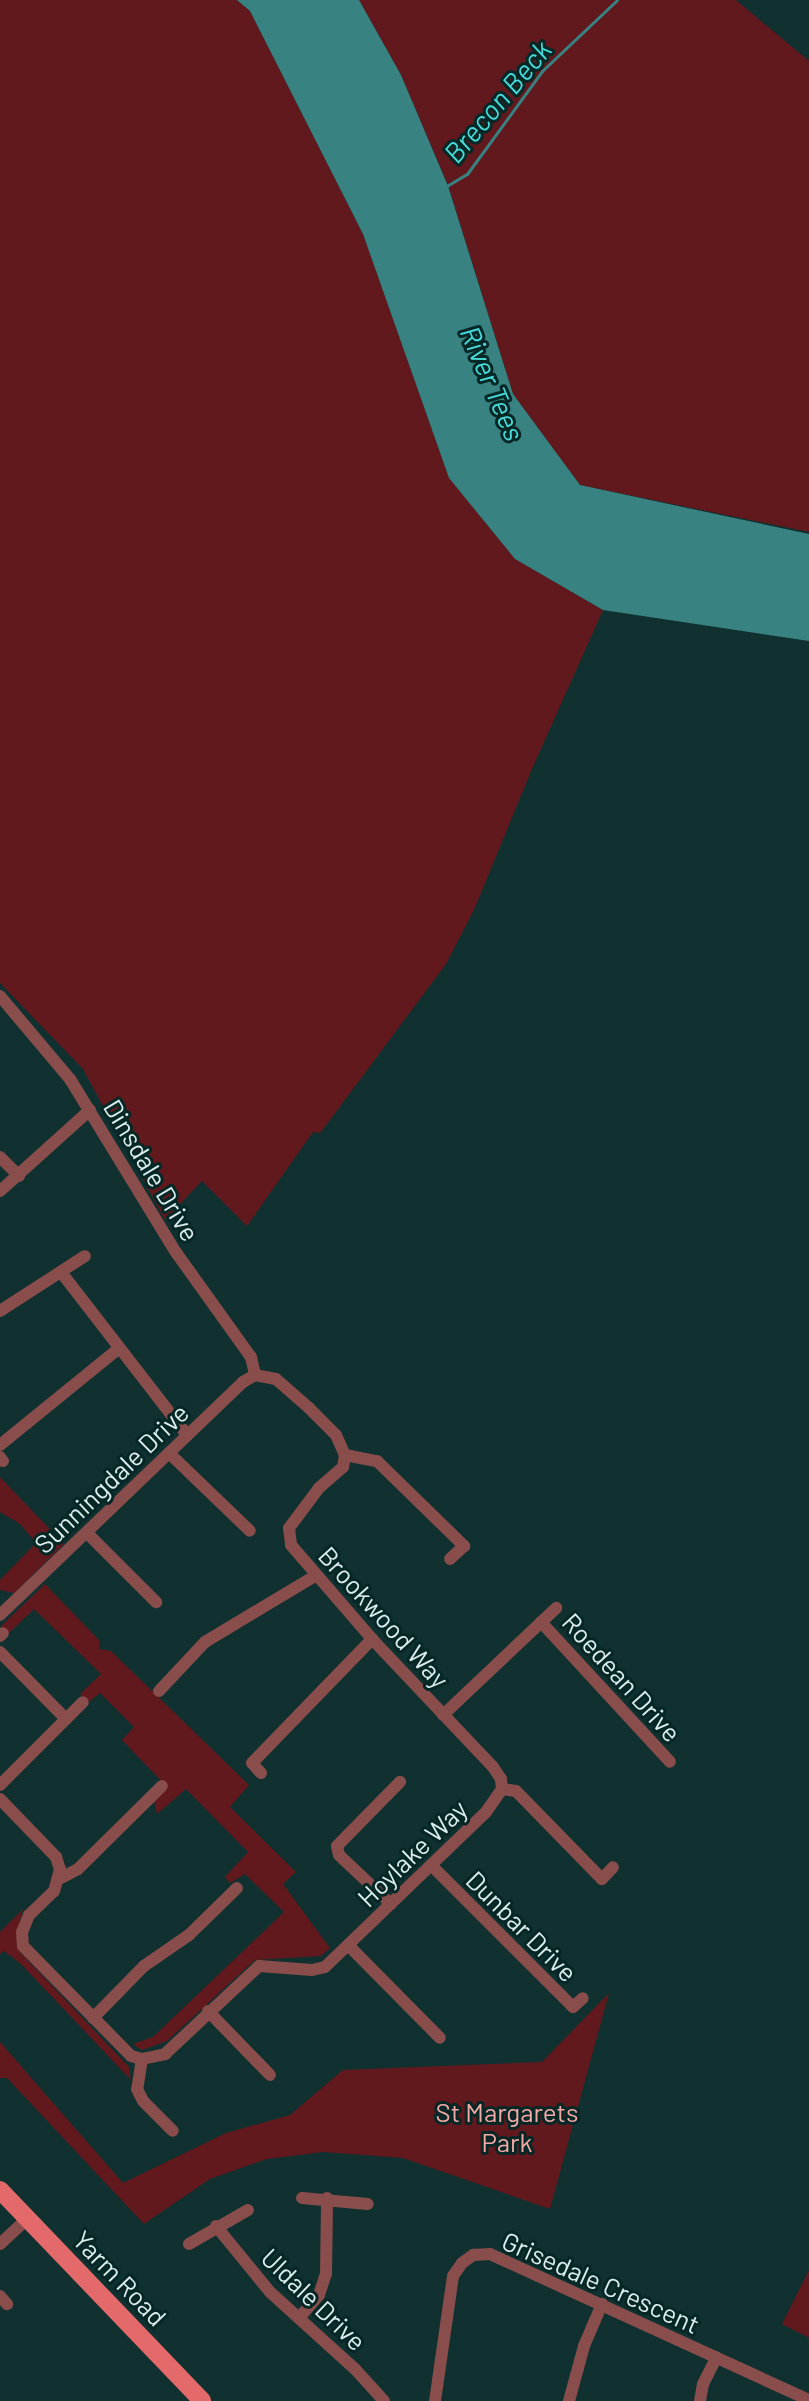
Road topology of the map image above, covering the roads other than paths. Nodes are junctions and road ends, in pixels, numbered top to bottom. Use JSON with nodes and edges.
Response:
{"nodes":[{"id":1,"x":0,"y":996,"type":"edge"},
{"id":2,"x":90,"y":1110,"type":"junction"},
{"id":3,"x":0,"y":1157,"type":"edge"},
{"id":4,"x":19,"y":1176,"type":"junction"},
{"id":5,"x":0,"y":1191,"type":"edge"},
{"id":6,"x":85,"y":1256,"type":"dead end"},
{"id":7,"x":61,"y":1272,"type":"junction"},
{"id":8,"x":0,"y":1311,"type":"edge"},
{"id":9,"x":118,"y":1349,"type":"junction"},
{"id":10,"x":255,"y":1375,"type":"junction"},
{"id":11,"x":187,"y":1435,"type":"junction"},
{"id":12,"x":0,"y":1445,"type":"edge"},
{"id":13,"x":169,"y":1453,"type":"junction"},
{"id":14,"x":345,"y":1455,"type":"junction"},
{"id":15,"x":250,"y":1531,"type":"dead end"},
{"id":16,"x":87,"y":1533,"type":"junction"},
{"id":17,"x":450,"y":1559,"type":"dead end"},
{"id":18,"x":315,"y":1576,"type":"junction"},
{"id":19,"x":156,"y":1602,"type":"dead end"},
{"id":20,"x":556,"y":1608,"type":"dead end"},
{"id":21,"x":0,"y":1615,"type":"edge"},
{"id":22,"x":541,"y":1622,"type":"junction"},
{"id":23,"x":372,"y":1639,"type":"junction"},
{"id":24,"x":0,"y":1652,"type":"edge"},
{"id":25,"x":159,"y":1691,"type":"dead end"},
{"id":26,"x":83,"y":1702,"type":"dead end"},
{"id":27,"x":443,"y":1715,"type":"junction"},
{"id":28,"x":66,"y":1719,"type":"junction"},
{"id":29,"x":651,"y":1763,"type":"dead end"},
{"id":30,"x":261,"y":1773,"type":"dead end"},
{"id":31,"x":400,"y":1782,"type":"dead end"},
{"id":32,"x":0,"y":1785,"type":"edge"},
{"id":33,"x":162,"y":1786,"type":"dead end"},
{"id":34,"x":502,"y":1789,"type":"junction"},
{"id":35,"x":0,"y":1799,"type":"edge"},
{"id":36,"x":431,"y":1865,"type":"junction"},
{"id":37,"x":613,"y":1867,"type":"dead end"},
{"id":38,"x":60,"y":1874,"type":"junction"},
{"id":39,"x":237,"y":1888,"type":"dead end"},
{"id":40,"x":391,"y":1904,"type":"junction"},
{"id":41,"x":349,"y":1946,"type":"junction"},
{"id":42,"x":583,"y":1998,"type":"dead end"},
{"id":43,"x":208,"y":2011,"type":"junction"},
{"id":44,"x":93,"y":2018,"type":"junction"},
{"id":45,"x":440,"y":2038,"type":"dead end"},
{"id":46,"x":142,"y":2059,"type":"junction"},
{"id":47,"x":270,"y":2075,"type":"dead end"},
{"id":48,"x":173,"y":2132,"type":"dead end"},
{"id":49,"x":0,"y":2190,"type":"edge"},
{"id":50,"x":302,"y":2198,"type":"dead end"},
{"id":51,"x":327,"y":2198,"type":"junction"},
{"id":52,"x":368,"y":2204,"type":"dead end"},
{"id":53,"x":248,"y":2210,"type":"dead end"},
{"id":54,"x":27,"y":2219,"type":"junction"},
{"id":55,"x":216,"y":2226,"type":"junction"},
{"id":56,"x":0,"y":2244,"type":"edge"},
{"id":57,"x":189,"y":2244,"type":"dead end"},
{"id":58,"x":602,"y":2304,"type":"junction"},
{"id":59,"x":299,"y":2318,"type":"junction"},
{"id":60,"x":717,"y":2357,"type":"junction"},
{"id":61,"x":809,"y":2400,"type":"edge"},
{"id":62,"x":202,"y":2401,"type":"edge"},
{"id":63,"x":384,"y":2401,"type":"edge"},
{"id":64,"x":435,"y":2401,"type":"edge"},
{"id":65,"x":569,"y":2401,"type":"edge"},
{"id":66,"x":700,"y":2401,"type":"edge"}],
"edges":[{"from":1,"to":2,"type":"street","name":"Dinsdale Drive"},
{"from":2,"to":4,"type":"street"},
{"from":2,"to":10,"type":"street","name":"Dinsdale Drive"},
{"from":3,"to":4,"type":"street"},
{"from":4,"to":5,"type":"street"},
{"from":6,"to":7,"type":"street"},
{"from":7,"to":8,"type":"street"},
{"from":7,"to":9,"type":"street"},
{"from":9,"to":11,"type":"street"},
{"from":9,"to":12,"type":"street"},
{"from":10,"to":11,"type":"street","name":"Sunningdale Drive"},
{"from":10,"to":14,"type":"street"},
{"from":11,"to":13,"type":"street","name":"Sunningdale Drive"},
{"from":13,"to":15,"type":"street"},
{"from":13,"to":16,"type":"street","name":"Sunningdale Drive"},
{"from":14,"to":17,"type":"street"},
{"from":14,"to":18,"type":"street","name":"Brookwood Way"},
{"from":16,"to":19,"type":"street"},
{"from":16,"to":21,"type":"street","name":"Sunningdale Drive"},
{"from":18,"to":23,"type":"street","name":"Brookwood Way"},
{"from":18,"to":25,"type":"street"},
{"from":20,"to":22,"type":"street","name":"Roedean Drive"},
{"from":22,"to":27,"type":"street","name":"Roedean Drive"},
{"from":22,"to":29,"type":"street","name":"Roedean Drive"},
{"from":23,"to":27,"type":"street","name":"Brookwood Way"},
{"from":23,"to":30,"type":"street"},
{"from":24,"to":28,"type":"street"},
{"from":26,"to":28,"type":"street"},
{"from":27,"to":34,"type":"street","name":"Brookwood Way"},
{"from":28,"to":32,"type":"street"},
{"from":31,"to":40,"type":"street"},
{"from":33,"to":38,"type":"street"},
{"from":34,"to":36,"type":"street","name":"Hoylake Way"},
{"from":34,"to":37,"type":"street"},
{"from":35,"to":38,"type":"street"},
{"from":36,"to":40,"type":"street","name":"Hoylake Way"},
{"from":36,"to":42,"type":"street","name":"Dunbar Drive"},
{"from":38,"to":44,"type":"street"},
{"from":39,"to":44,"type":"street"},
{"from":40,"to":41,"type":"street","name":"Hoylake Way"},
{"from":41,"to":43,"type":"street","name":"Hoylake Way"},
{"from":41,"to":45,"type":"street"},
{"from":43,"to":46,"type":"street","name":"Hoylake Way"},
{"from":43,"to":47,"type":"street"},
{"from":44,"to":46,"type":"street"},
{"from":46,"to":48,"type":"street"},
{"from":49,"to":54,"type":"main road","name":"Yarm Road"},
{"from":50,"to":51,"type":"street"},
{"from":51,"to":52,"type":"street"},
{"from":51,"to":59,"type":"street"},
{"from":53,"to":55,"type":"street"},
{"from":54,"to":56,"type":"street"},
{"from":54,"to":62,"type":"main road","name":"Yarm Road"},
{"from":55,"to":57,"type":"street"},
{"from":55,"to":59,"type":"street","name":"Uldale Drive"},
{"from":58,"to":60,"type":"street","name":"Grisedale Crescent"},
{"from":58,"to":64,"type":"street","name":"Grisedale Crescent"},
{"from":58,"to":65,"type":"street"},
{"from":59,"to":63,"type":"street","name":"Uldale Drive"},
{"from":60,"to":61,"type":"street","name":"Grisedale Crescent"},
{"from":60,"to":66,"type":"street"}]}
